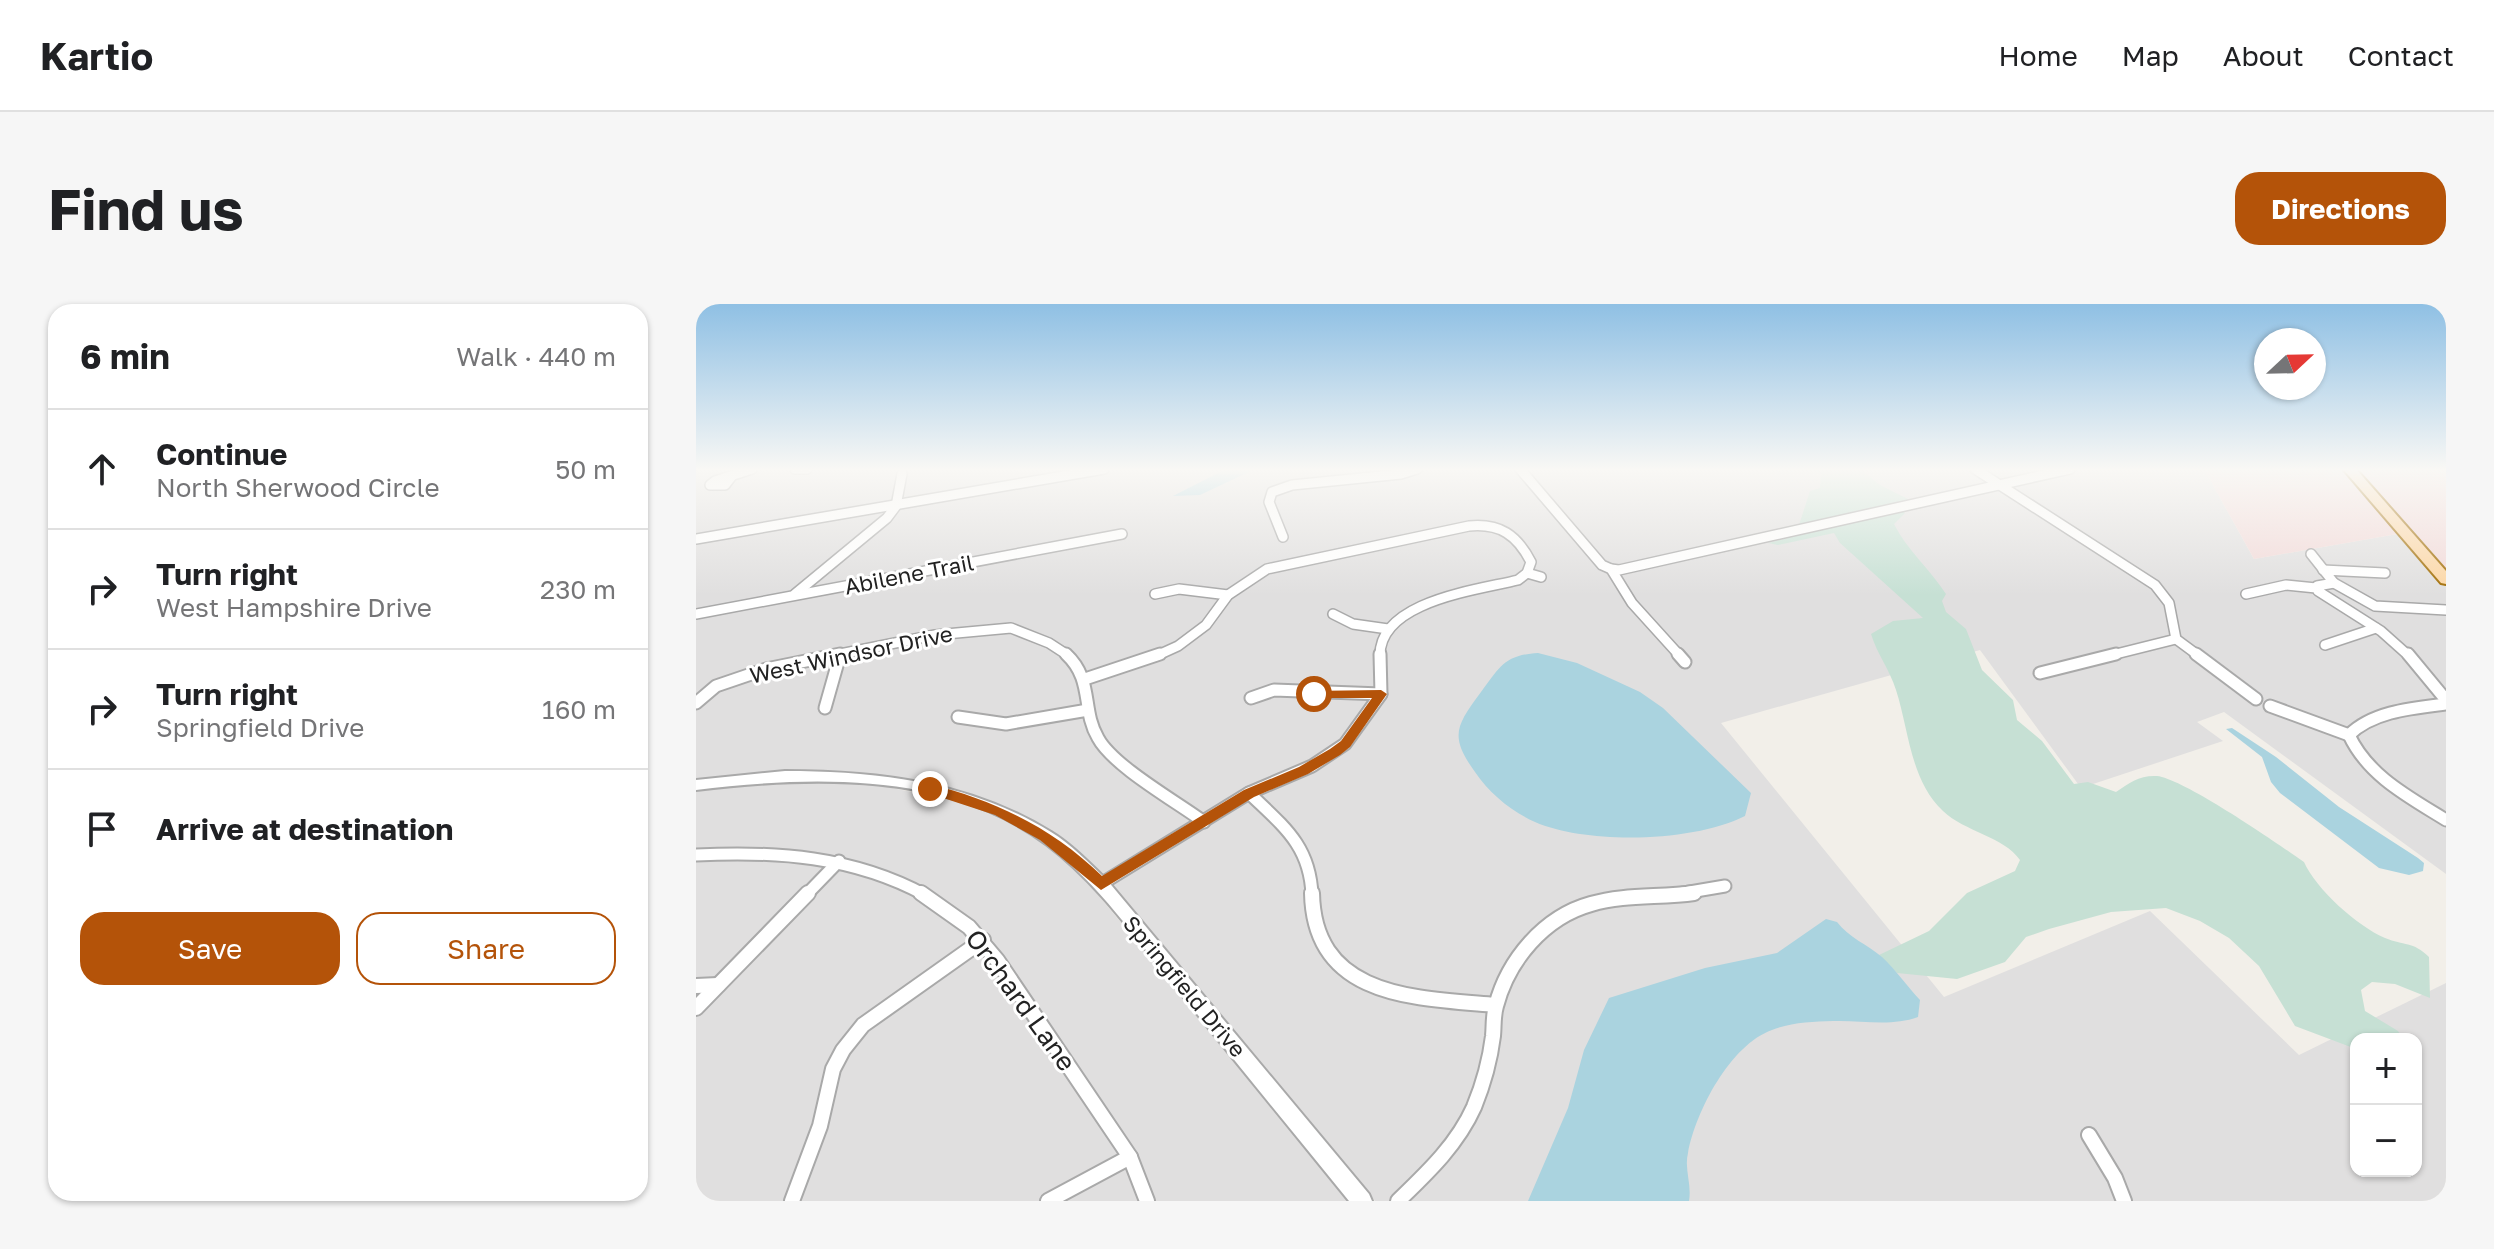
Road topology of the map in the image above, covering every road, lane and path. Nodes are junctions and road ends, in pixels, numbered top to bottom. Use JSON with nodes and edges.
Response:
{"nodes":[{"id":1,"x":867,"y":511,"type":"edge"},
{"id":2,"x":892,"y":511,"type":"edge"},
{"id":3,"x":1273,"y":511,"type":"edge"},
{"id":4,"x":1556,"y":511,"type":"edge"},
{"id":5,"x":1884,"y":511,"type":"edge"},
{"id":6,"x":2040,"y":511,"type":"edge"},
{"id":7,"x":2386,"y":511,"type":"edge"},
{"id":8,"x":1122,"y":534,"type":"dead end"},
{"id":9,"x":1283,"y":537,"type":"dead end"},
{"id":10,"x":696,"y":539,"type":"edge"},
{"id":11,"x":2311,"y":554,"type":"dead end"},
{"id":12,"x":1611,"y":569,"type":"junction"},
{"id":13,"x":2323,"y":570,"type":"junction"},
{"id":14,"x":1527,"y":573,"type":"junction"},
{"id":15,"x":2385,"y":573,"type":"dead end"},
{"id":16,"x":1541,"y":577,"type":"dead end"},
{"id":17,"x":2446,"y":580,"type":"edge"},
{"id":18,"x":2334,"y":583,"type":"junction"},
{"id":19,"x":2316,"y":588,"type":"junction"},
{"id":20,"x":1155,"y":594,"type":"dead end"},
{"id":21,"x":2246,"y":594,"type":"dead end"},
{"id":22,"x":1228,"y":595,"type":"junction"},
{"id":23,"x":792,"y":596,"type":"junction"},
{"id":24,"x":2375,"y":606,"type":"junction"},
{"id":25,"x":2446,"y":610,"type":"edge"},
{"id":26,"x":696,"y":614,"type":"edge"},
{"id":27,"x":1333,"y":614,"type":"dead end"},
{"id":28,"x":2364,"y":620,"type":"junction"},
{"id":29,"x":2376,"y":628,"type":"junction"},
{"id":30,"x":1388,"y":629,"type":"junction"},
{"id":31,"x":2176,"y":639,"type":"junction"},
{"id":32,"x":2325,"y":645,"type":"dead end"},
{"id":33,"x":840,"y":655,"type":"junction"},
{"id":34,"x":1685,"y":662,"type":"dead end"},
{"id":35,"x":2040,"y":673,"type":"dead end"},
{"id":36,"x":1085,"y":679,"type":"junction"},
{"id":37,"x":1381,"y":694,"type":"junction"},
{"id":38,"x":1251,"y":698,"type":"dead end"},
{"id":39,"x":2256,"y":699,"type":"dead end"},
{"id":40,"x":2446,"y":702,"type":"edge"},
{"id":41,"x":696,"y":703,"type":"edge"},
{"id":42,"x":2270,"y":706,"type":"dead end"},
{"id":43,"x":825,"y":708,"type":"dead end"},
{"id":44,"x":1088,"y":710,"type":"junction"},
{"id":45,"x":958,"y":717,"type":"dead end"},
{"id":46,"x":2349,"y":735,"type":"junction"},
{"id":47,"x":696,"y":785,"type":"edge"},
{"id":48,"x":1249,"y":793,"type":"junction"},
{"id":49,"x":2446,"y":820,"type":"edge"},
{"id":50,"x":1204,"y":822,"type":"junction"},
{"id":51,"x":696,"y":855,"type":"edge"},
{"id":52,"x":839,"y":861,"type":"junction"},
{"id":53,"x":1101,"y":884,"type":"junction"},
{"id":54,"x":1725,"y":886,"type":"dead end"},
{"id":55,"x":983,"y":940,"type":"junction"},
{"id":56,"x":718,"y":985,"type":"junction"},
{"id":57,"x":696,"y":986,"type":"edge"},
{"id":58,"x":1495,"y":1005,"type":"junction"},
{"id":59,"x":696,"y":1008,"type":"edge"},
{"id":60,"x":2089,"y":1135,"type":"dead end"},
{"id":61,"x":1130,"y":1157,"type":"junction"},
{"id":62,"x":792,"y":1201,"type":"edge"},
{"id":63,"x":1048,"y":1201,"type":"edge"},
{"id":64,"x":1147,"y":1201,"type":"edge"},
{"id":65,"x":1362,"y":1201,"type":"edge"},
{"id":66,"x":1398,"y":1201,"type":"edge"},
{"id":67,"x":2124,"y":1201,"type":"edge"}],
"edges":[{"from":1,"to":10,"type":"street"},
{"from":2,"to":23,"type":"street"},
{"from":3,"to":9,"type":"street"},
{"from":4,"to":12,"type":"street"},
{"from":5,"to":12,"type":"street"},
{"from":6,"to":31,"type":"street"},
{"from":7,"to":17,"type":"main road"},
{"from":8,"to":23,"type":"street","name":"Abilene Trail"},
{"from":11,"to":13,"type":"street"},
{"from":12,"to":34,"type":"street"},
{"from":13,"to":15,"type":"street"},
{"from":13,"to":18,"type":"street"},
{"from":14,"to":16,"type":"street"},
{"from":14,"to":22,"type":"street"},
{"from":14,"to":30,"type":"street"},
{"from":18,"to":19,"type":"street"},
{"from":18,"to":24,"type":"street"},
{"from":19,"to":21,"type":"street"},
{"from":19,"to":28,"type":"street"},
{"from":20,"to":22,"type":"street"},
{"from":22,"to":36,"type":"street"},
{"from":23,"to":26,"type":"street","name":"Abilene Trail"},
{"from":24,"to":25,"type":"street"},
{"from":24,"to":28,"type":"street"},
{"from":27,"to":30,"type":"street"},
{"from":28,"to":29,"type":"street"},
{"from":29,"to":32,"type":"street"},
{"from":29,"to":40,"type":"street"},
{"from":30,"to":37,"type":"street"},
{"from":31,"to":35,"type":"street"},
{"from":31,"to":39,"type":"street"},
{"from":33,"to":36,"type":"street","name":"West Windsor Drive"},
{"from":33,"to":41,"type":"street","name":"West Windsor Drive"},
{"from":33,"to":43,"type":"street"},
{"from":36,"to":44,"type":"street"},
{"from":37,"to":38,"type":"street"},
{"from":37,"to":48,"type":"street"},
{"from":40,"to":46,"type":"street"},
{"from":42,"to":46,"type":"street"},
{"from":44,"to":45,"type":"street"},
{"from":44,"to":50,"type":"street"},
{"from":46,"to":49,"type":"street"},
{"from":47,"to":53,"type":"street","name":"Springfield Drive"},
{"from":48,"to":50,"type":"street"},
{"from":48,"to":58,"type":"street"},
{"from":50,"to":53,"type":"street"},
{"from":51,"to":52,"type":"street","name":"Orchard Lane"},
{"from":52,"to":55,"type":"street","name":"Orchard Lane"},
{"from":52,"to":56,"type":"street"},
{"from":53,"to":65,"type":"street","name":"Springfield Drive"},
{"from":54,"to":58,"type":"street"},
{"from":55,"to":61,"type":"street","name":"Orchard Lane"},
{"from":55,"to":62,"type":"street"},
{"from":56,"to":57,"type":"street"},
{"from":56,"to":59,"type":"street"},
{"from":58,"to":66,"type":"street"},
{"from":60,"to":67,"type":"street"},
{"from":61,"to":63,"type":"street"},
{"from":61,"to":64,"type":"street","name":"Orchard Lane"}]}
